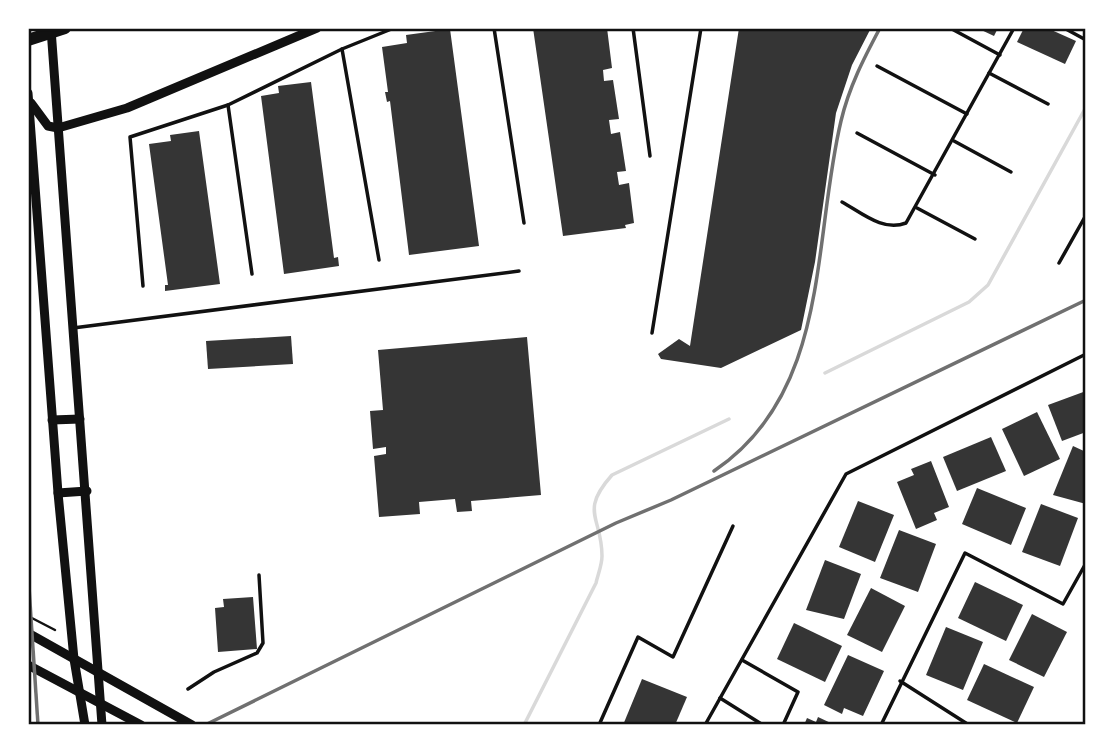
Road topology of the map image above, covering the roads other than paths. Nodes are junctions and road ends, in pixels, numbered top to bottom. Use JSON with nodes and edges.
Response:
{"nodes":[{"id":1,"x":51,"y":28,"type":"edge"},
{"id":2,"x":65,"y":28,"type":"edge"},
{"id":3,"x":317,"y":28,"type":"edge"},
{"id":4,"x":394,"y":28,"type":"edge"},
{"id":5,"x":494,"y":28,"type":"edge"},
{"id":6,"x":633,"y":28,"type":"edge"},
{"id":7,"x":701,"y":28,"type":"edge"},
{"id":8,"x":950,"y":28,"type":"edge"},
{"id":9,"x":1014,"y":28,"type":"edge"},
{"id":10,"x":1064,"y":28,"type":"edge"},
{"id":11,"x":28,"y":40,"type":"edge"},
{"id":12,"x":1086,"y":40,"type":"edge"},
{"id":13,"x":342,"y":49,"type":"junction"},
{"id":14,"x":999,"y":55,"type":"junction"},
{"id":15,"x":877,"y":66,"type":"dead end"},
{"id":16,"x":989,"y":73,"type":"junction"},
{"id":17,"x":28,"y":93,"type":"edge"},
{"id":18,"x":29,"y":99,"type":"edge"},
{"id":19,"x":1048,"y":104,"type":"dead end"},
{"id":20,"x":228,"y":105,"type":"junction"},
{"id":21,"x":967,"y":114,"type":"junction"},
{"id":22,"x":58,"y":128,"type":"junction"},
{"id":23,"x":857,"y":133,"type":"dead end"},
{"id":24,"x":954,"y":140,"type":"junction"},
{"id":25,"x":650,"y":156,"type":"dead end"},
{"id":26,"x":1011,"y":172,"type":"dead end"},
{"id":27,"x":935,"y":175,"type":"junction"},
{"id":28,"x":842,"y":202,"type":"dead end"},
{"id":29,"x":917,"y":208,"type":"junction"},
{"id":30,"x":1086,"y":215,"type":"edge"},
{"id":31,"x":524,"y":223,"type":"dead end"},
{"id":32,"x":975,"y":239,"type":"dead end"},
{"id":33,"x":379,"y":260,"type":"dead end"},
{"id":34,"x":1059,"y":263,"type":"dead end"},
{"id":35,"x":519,"y":271,"type":"dead end"},
{"id":36,"x":252,"y":274,"type":"dead end"},
{"id":37,"x":143,"y":286,"type":"dead end"},
{"id":38,"x":71,"y":329,"type":"junction"},
{"id":39,"x":652,"y":333,"type":"dead end"},
{"id":40,"x":1086,"y":354,"type":"edge"},
{"id":41,"x":80,"y":419,"type":"junction"},
{"id":42,"x":52,"y":421,"type":"junction"},
{"id":43,"x":87,"y":491,"type":"junction"},
{"id":44,"x":58,"y":493,"type":"junction"},
{"id":45,"x":733,"y":526,"type":"dead end"},
{"id":46,"x":1086,"y":563,"type":"edge"},
{"id":47,"x":259,"y":575,"type":"dead end"},
{"id":48,"x":28,"y":633,"type":"edge"},
{"id":49,"x":74,"y":659,"type":"junction"},
{"id":50,"x":742,"y":660,"type":"junction"},
{"id":51,"x":28,"y":665,"type":"edge"},
{"id":52,"x":98,"y":671,"type":"junction"},
{"id":53,"x":900,"y":681,"type":"junction"},
{"id":54,"x":188,"y":689,"type":"dead end"},
{"id":55,"x":78,"y":692,"type":"junction"},
{"id":56,"x":720,"y":698,"type":"junction"},
{"id":57,"x":99,"y":704,"type":"junction"},
{"id":58,"x":85,"y":725,"type":"edge"},
{"id":59,"x":102,"y":725,"type":"edge"},
{"id":60,"x":141,"y":725,"type":"edge"},
{"id":61,"x":192,"y":725,"type":"edge"},
{"id":62,"x":599,"y":725,"type":"edge"},
{"id":63,"x":705,"y":725,"type":"edge"},
{"id":64,"x":763,"y":725,"type":"edge"},
{"id":65,"x":783,"y":725,"type":"edge"},
{"id":66,"x":881,"y":725,"type":"edge"},
{"id":67,"x":969,"y":725,"type":"edge"}],
"edges":[{"from":1,"to":22,"type":"main road"},
{"from":2,"to":11,"type":"highway"},
{"from":3,"to":22,"type":"main road"},
{"from":4,"to":13,"type":"lane"},
{"from":5,"to":31,"type":"lane"},
{"from":6,"to":25,"type":"lane"},
{"from":7,"to":39,"type":"lane"},
{"from":8,"to":14,"type":"lane"},
{"from":9,"to":14,"type":"lane"},
{"from":10,"to":12,"type":"lane"},
{"from":13,"to":20,"type":"lane"},
{"from":13,"to":33,"type":"lane"},
{"from":14,"to":16,"type":"lane"},
{"from":15,"to":21,"type":"lane"},
{"from":16,"to":19,"type":"lane"},
{"from":16,"to":21,"type":"lane"},
{"from":17,"to":18,"type":"main road"},
{"from":18,"to":22,"type":"main road"},
{"from":18,"to":42,"type":"main road"},
{"from":20,"to":36,"type":"lane"},
{"from":20,"to":37,"type":"lane"},
{"from":21,"to":24,"type":"lane"},
{"from":22,"to":38,"type":"main road"},
{"from":23,"to":27,"type":"lane"},
{"from":24,"to":26,"type":"lane"},
{"from":24,"to":27,"type":"lane"},
{"from":27,"to":29,"type":"lane"},
{"from":28,"to":29,"type":"lane"},
{"from":29,"to":32,"type":"lane"},
{"from":30,"to":34,"type":"lane"},
{"from":35,"to":38,"type":"lane"},
{"from":38,"to":41,"type":"main road"},
{"from":40,"to":50,"type":"lane"},
{"from":41,"to":42,"type":"main road"},
{"from":41,"to":43,"type":"main road"},
{"from":42,"to":44,"type":"main road"},
{"from":43,"to":44,"type":"main road"},
{"from":43,"to":52,"type":"main road"},
{"from":44,"to":49,"type":"main road"},
{"from":45,"to":62,"type":"lane"},
{"from":46,"to":53,"type":"lane"},
{"from":47,"to":54,"type":"lane"},
{"from":48,"to":49,"type":"main road"},
{"from":49,"to":52,"type":"main road"},
{"from":49,"to":55,"type":"main road"},
{"from":50,"to":56,"type":"lane"},
{"from":50,"to":65,"type":"lane"},
{"from":51,"to":55,"type":"main road"},
{"from":52,"to":57,"type":"main road"},
{"from":52,"to":61,"type":"main road"},
{"from":53,"to":66,"type":"lane"},
{"from":53,"to":67,"type":"lane"},
{"from":55,"to":57,"type":"main road"},
{"from":55,"to":58,"type":"main road"},
{"from":56,"to":63,"type":"lane"},
{"from":56,"to":64,"type":"lane"},
{"from":57,"to":59,"type":"main road"},
{"from":57,"to":60,"type":"main road"}]}
